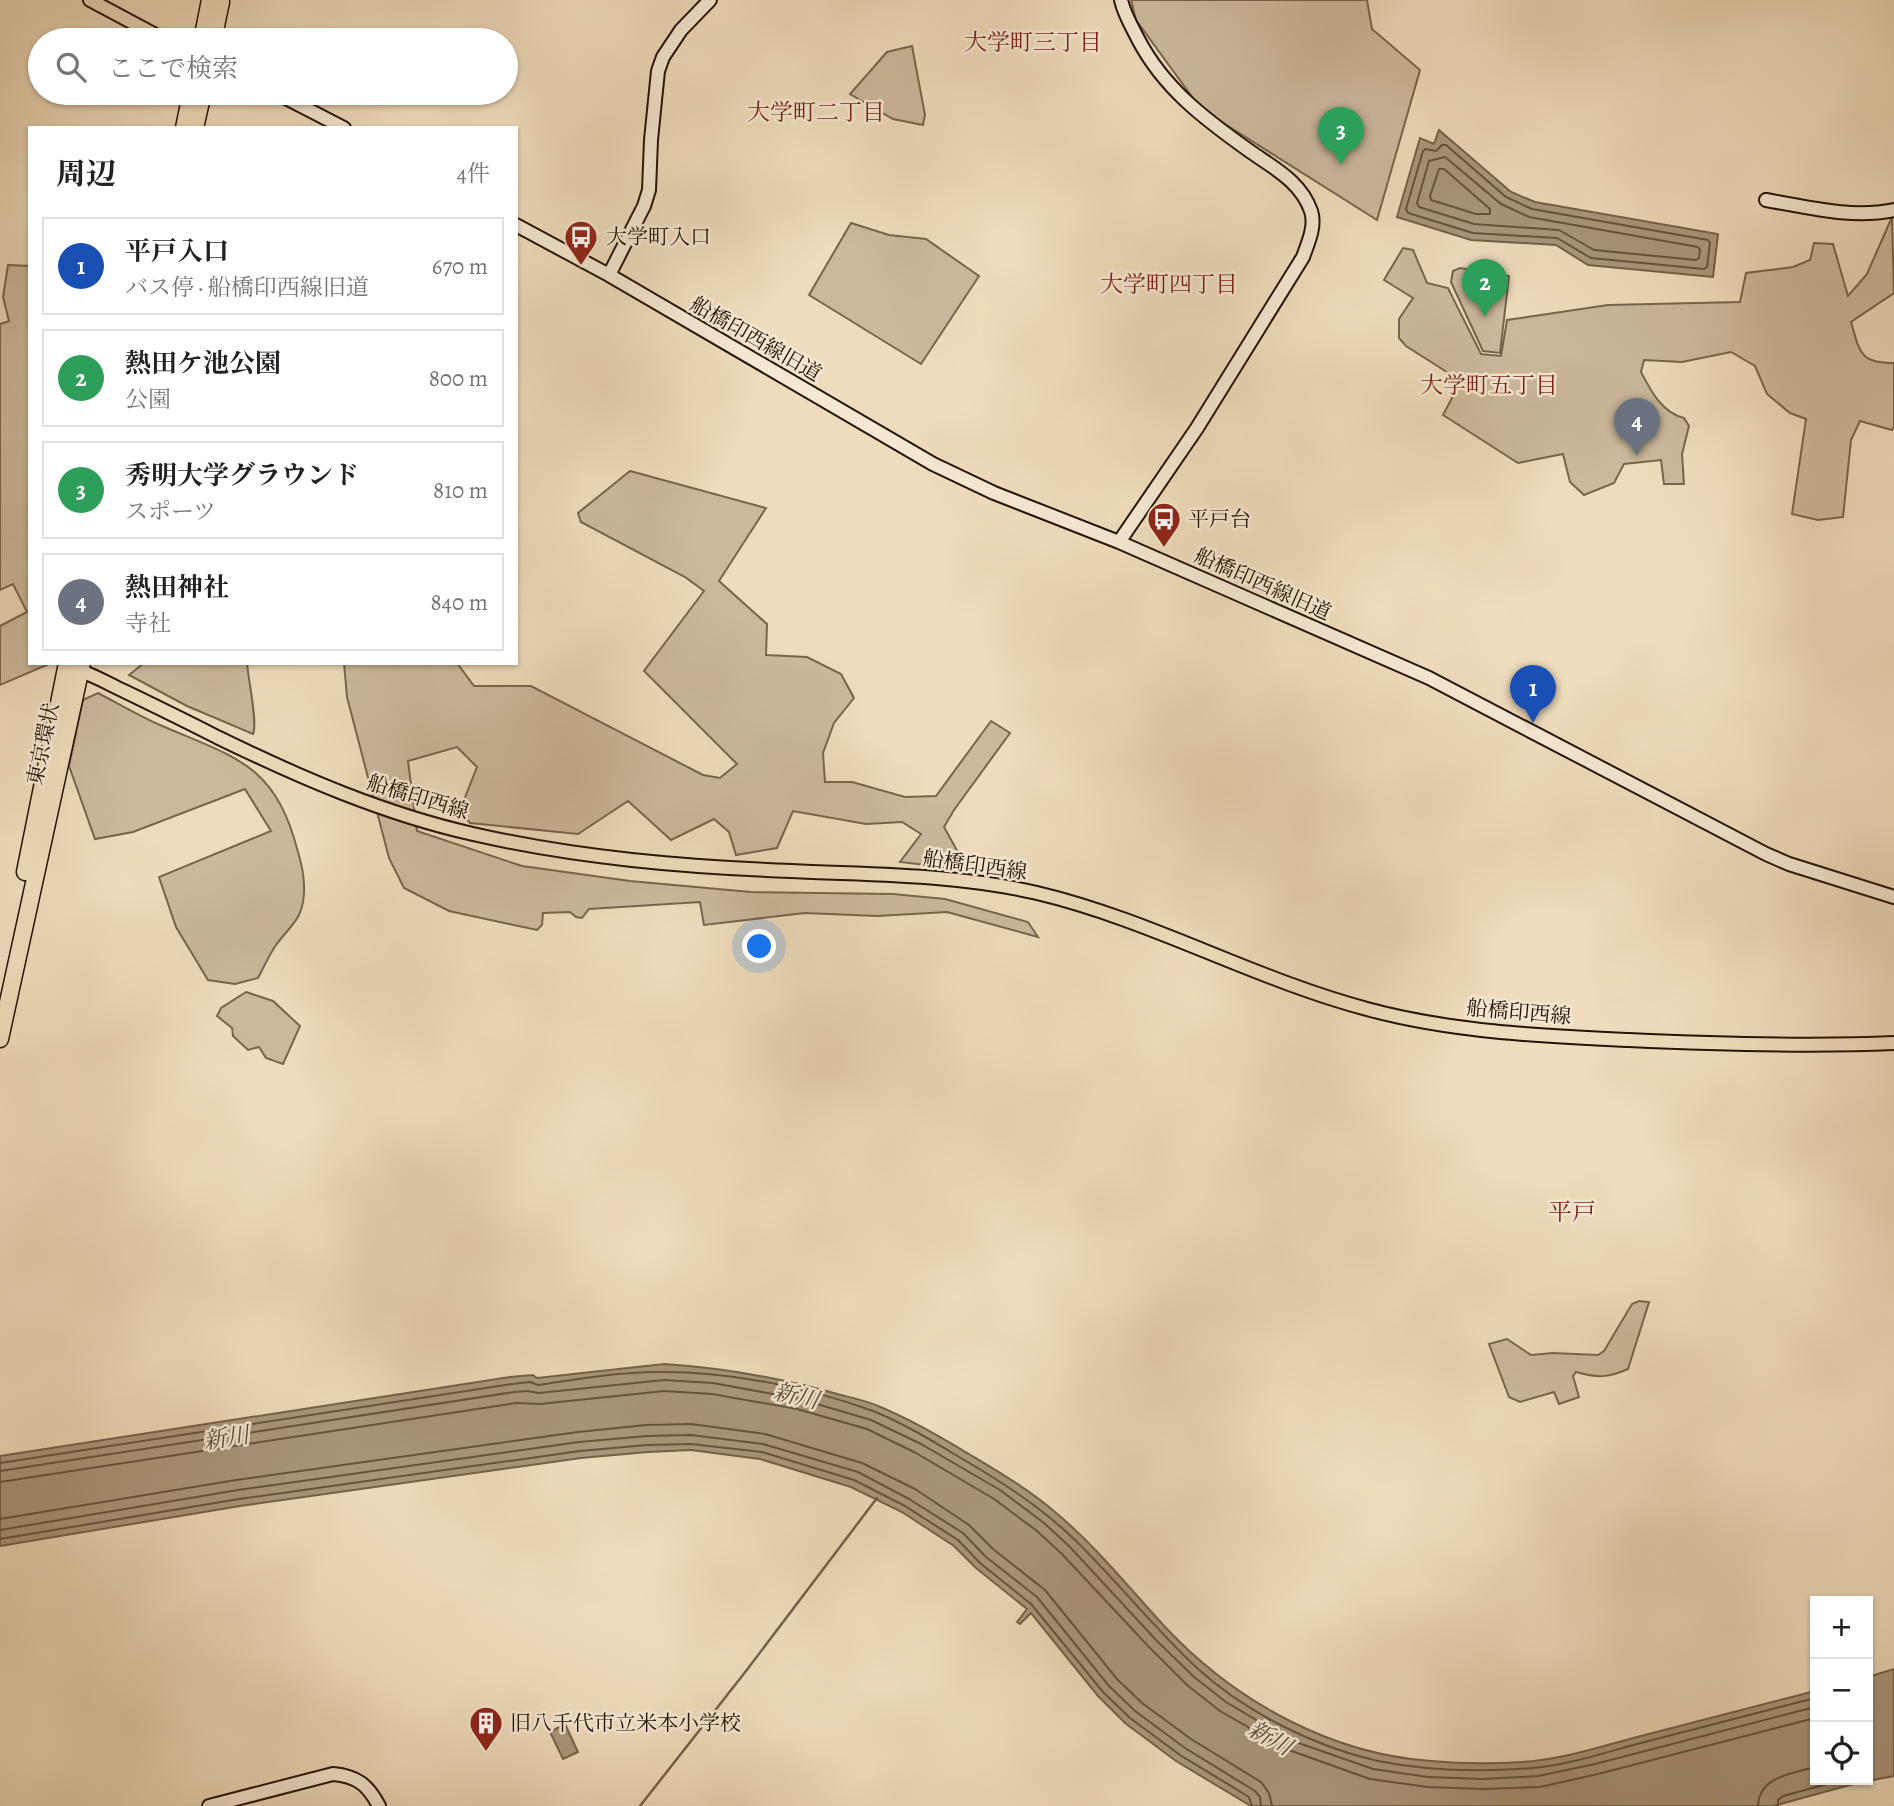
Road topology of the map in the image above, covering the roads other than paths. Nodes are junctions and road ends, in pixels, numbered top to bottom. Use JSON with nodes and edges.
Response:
{"nodes":[{"id":1,"x":90,"y":0,"type":"edge"},
{"id":2,"x":210,"y":0,"type":"edge"},
{"id":3,"x":221,"y":0,"type":"edge"},
{"id":4,"x":710,"y":0,"type":"edge"},
{"id":5,"x":1121,"y":0,"type":"edge"},
{"id":6,"x":142,"y":28,"type":"edge"},
{"id":7,"x":204,"y":28,"type":"edge"},
{"id":8,"x":216,"y":28,"type":"edge"},
{"id":9,"x":189,"y":105,"type":"edge"},
{"id":10,"x":200,"y":105,"type":"edge"},
{"id":11,"x":299,"y":105,"type":"edge"},
{"id":12,"x":184,"y":126,"type":"edge"},
{"id":13,"x":195,"y":126,"type":"edge"},
{"id":14,"x":340,"y":126,"type":"edge"},
{"id":15,"x":1766,"y":200,"type":"dead end"},
{"id":16,"x":1894,"y":211,"type":"edge"},
{"id":17,"x":518,"y":226,"type":"edge"},
{"id":18,"x":609,"y":275,"type":"junction"},
{"id":19,"x":1119,"y":542,"type":"junction"},
{"id":20,"x":74,"y":666,"type":"edge"},
{"id":21,"x":1894,"y":897,"type":"edge"},
{"id":22,"x":5,"y":983,"type":"edge"},
{"id":23,"x":0,"y":1039,"type":"edge"},
{"id":24,"x":1894,"y":1043,"type":"edge"},
{"id":25,"x":209,"y":1806,"type":"edge"},
{"id":26,"x":379,"y":1806,"type":"edge"}],
"edges":[{"from":1,"to":6,"type":"main road"},
{"from":2,"to":7,"type":"highway"},
{"from":3,"to":8,"type":"highway"},
{"from":4,"to":18,"type":"street"},
{"from":5,"to":19,"type":"street"},
{"from":9,"to":12,"type":"highway"},
{"from":10,"to":13,"type":"highway"},
{"from":11,"to":14,"type":"street"},
{"from":15,"to":16,"type":"street"},
{"from":17,"to":18,"type":"street","name":"船橋印西線旧道"},
{"from":18,"to":19,"type":"street","name":"船橋印西線旧道"},
{"from":19,"to":21,"type":"street","name":"船橋印西線旧道"},
{"from":20,"to":22,"type":"highway","name":"東京環状"},
{"from":20,"to":24,"type":"main road","name":"船橋印西線"},
{"from":22,"to":23,"type":"highway","name":"東京環状"},
{"from":25,"to":26,"type":"street"}]}
